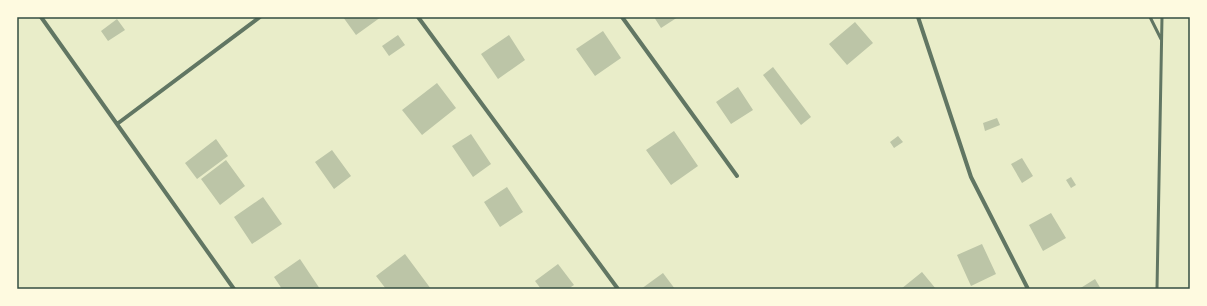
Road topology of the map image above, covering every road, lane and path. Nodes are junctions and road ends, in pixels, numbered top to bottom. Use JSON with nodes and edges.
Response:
{"nodes":[{"id":1,"x":40,"y":17,"type":"edge"},
{"id":2,"x":260,"y":17,"type":"edge"},
{"id":3,"x":418,"y":17,"type":"edge"},
{"id":4,"x":622,"y":17,"type":"edge"},
{"id":5,"x":918,"y":17,"type":"edge"},
{"id":6,"x":1150,"y":17,"type":"edge"},
{"id":7,"x":1162,"y":17,"type":"edge"},
{"id":8,"x":1161,"y":40,"type":"junction"},
{"id":9,"x":117,"y":124,"type":"junction"},
{"id":10,"x":737,"y":176,"type":"dead end"},
{"id":11,"x":234,"y":289,"type":"edge"},
{"id":12,"x":618,"y":289,"type":"edge"},
{"id":13,"x":1028,"y":289,"type":"edge"},
{"id":14,"x":1156,"y":289,"type":"edge"}],
"edges":[{"from":1,"to":9,"type":"street"},
{"from":2,"to":9,"type":"street"},
{"from":3,"to":12,"type":"street"},
{"from":4,"to":10,"type":"street"},
{"from":5,"to":13,"type":"street"},
{"from":6,"to":8,"type":"lane"},
{"from":7,"to":8,"type":"lane"},
{"from":8,"to":14,"type":"lane"},
{"from":9,"to":11,"type":"street"}]}
